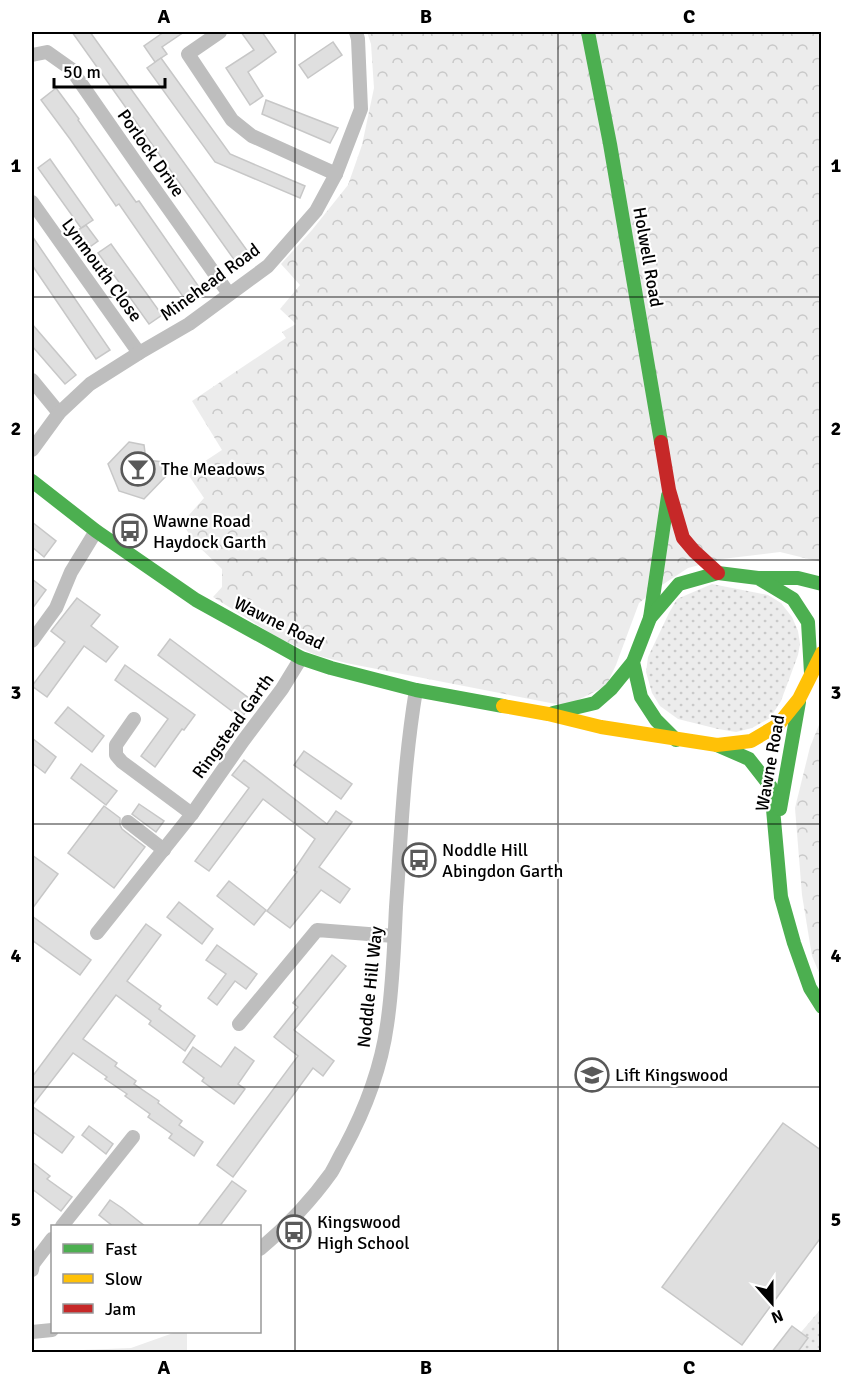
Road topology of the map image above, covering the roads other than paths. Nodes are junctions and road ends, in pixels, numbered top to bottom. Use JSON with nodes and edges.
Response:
{"nodes":[{"id":1,"x":220,"y":32,"type":"edge"},
{"id":2,"x":356,"y":32,"type":"edge"},
{"id":3,"x":588,"y":32,"type":"edge"},
{"id":4,"x":32,"y":55,"type":"edge"},
{"id":5,"x":336,"y":174,"type":"junction"},
{"id":6,"x":33,"y":208,"type":"edge"},
{"id":7,"x":229,"y":294,"type":"junction"},
{"id":8,"x":139,"y":352,"type":"junction"},
{"id":9,"x":32,"y":380,"type":"edge"},
{"id":10,"x":59,"y":413,"type":"junction"},
{"id":11,"x":32,"y":450,"type":"edge"},
{"id":12,"x":32,"y":481,"type":"edge"},
{"id":13,"x":669,"y":490,"type":"junction"},
{"id":14,"x":96,"y":531,"type":"junction"},
{"id":15,"x":718,"y":573,"type":"junction"},
{"id":16,"x":758,"y":578,"type":"junction"},
{"id":17,"x":822,"y":584,"type":"edge"},
{"id":18,"x":650,"y":618,"type":"junction"},
{"id":19,"x":32,"y":641,"type":"edge"},
{"id":20,"x":822,"y":653,"type":"edge"},
{"id":21,"x":302,"y":658,"type":"junction"},
{"id":22,"x":633,"y":662,"type":"junction"},
{"id":23,"x":811,"y":674,"type":"junction"},
{"id":24,"x":416,"y":690,"type":"junction"},
{"id":25,"x":799,"y":699,"type":"junction"},
{"id":26,"x":548,"y":714,"type":"junction"},
{"id":27,"x":134,"y":719,"type":"dead end"},
{"id":28,"x":676,"y":740,"type":"junction"},
{"id":29,"x":717,"y":745,"type":"junction"},
{"id":30,"x":192,"y":814,"type":"junction"},
{"id":31,"x":128,"y":822,"type":"dead end"},
{"id":32,"x":776,"y":834,"type":"junction"},
{"id":33,"x":164,"y":850,"type":"junction"},
{"id":34,"x":97,"y":933,"type":"dead end"},
{"id":35,"x":394,"y":936,"type":"junction"},
{"id":36,"x":822,"y":1007,"type":"edge"},
{"id":37,"x":239,"y":1024,"type":"dead end"},
{"id":38,"x":133,"y":1137,"type":"dead end"},
{"id":39,"x":64,"y":1225,"type":"edge"},
{"id":40,"x":51,"y":1240,"type":"edge"},
{"id":41,"x":261,"y":1248,"type":"edge"},
{"id":42,"x":32,"y":1270,"type":"edge"},
{"id":43,"x":51,"y":1330,"type":"edge"},
{"id":44,"x":32,"y":1332,"type":"edge"}],
"edges":[{"from":1,"to":5,"type":"street"},
{"from":2,"to":5,"type":"street","name":"Minehead Road"},
{"from":3,"to":13,"type":"street","name":"Holwell Road"},
{"from":4,"to":7,"type":"street","name":"Porlock Drive"},
{"from":5,"to":7,"type":"street","name":"Minehead Road"},
{"from":6,"to":8,"type":"street","name":"Lynmouth Close"},
{"from":7,"to":8,"type":"street","name":"Minehead Road"},
{"from":8,"to":10,"type":"street","name":"Minehead Road"},
{"from":9,"to":10,"type":"street"},
{"from":10,"to":11,"type":"street","name":"Minehead Road"},
{"from":12,"to":14,"type":"street","name":"Wawne Road"},
{"from":13,"to":15,"type":"street","name":"Holwell Road"},
{"from":13,"to":18,"type":"street","name":"Holwell Road"},
{"from":14,"to":19,"type":"street"},
{"from":14,"to":21,"type":"street","name":"Wawne Road"},
{"from":15,"to":16,"type":"street"},
{"from":15,"to":18,"type":"street"},
{"from":16,"to":17,"type":"street"},
{"from":16,"to":23,"type":"street"},
{"from":18,"to":22,"type":"street"},
{"from":20,"to":23,"type":"street"},
{"from":21,"to":24,"type":"street","name":"Wawne Road"},
{"from":21,"to":30,"type":"street","name":"Ringstead Garth"},
{"from":22,"to":26,"type":"street","name":"Wawne Road"},
{"from":22,"to":28,"type":"street"},
{"from":23,"to":25,"type":"street"},
{"from":24,"to":26,"type":"street","name":"Wawne Road"},
{"from":24,"to":35,"type":"street","name":"Noddle Hill Way"},
{"from":25,"to":29,"type":"street"},
{"from":25,"to":32,"type":"street","name":"Wawne Road"},
{"from":26,"to":28,"type":"street","name":"Wawne Road"},
{"from":27,"to":30,"type":"street"},
{"from":28,"to":29,"type":"street"},
{"from":29,"to":32,"type":"street","name":"Wawne Road"},
{"from":30,"to":33,"type":"street","name":"Ringstead Garth"},
{"from":31,"to":33,"type":"street"},
{"from":32,"to":36,"type":"street","name":"Wawne Road"},
{"from":33,"to":34,"type":"street","name":"Ringstead Garth"},
{"from":35,"to":37,"type":"street"},
{"from":35,"to":41,"type":"street","name":"Noddle Hill Way"},
{"from":38,"to":39,"type":"street"},
{"from":40,"to":42,"type":"street"},
{"from":43,"to":44,"type":"street"}]}
